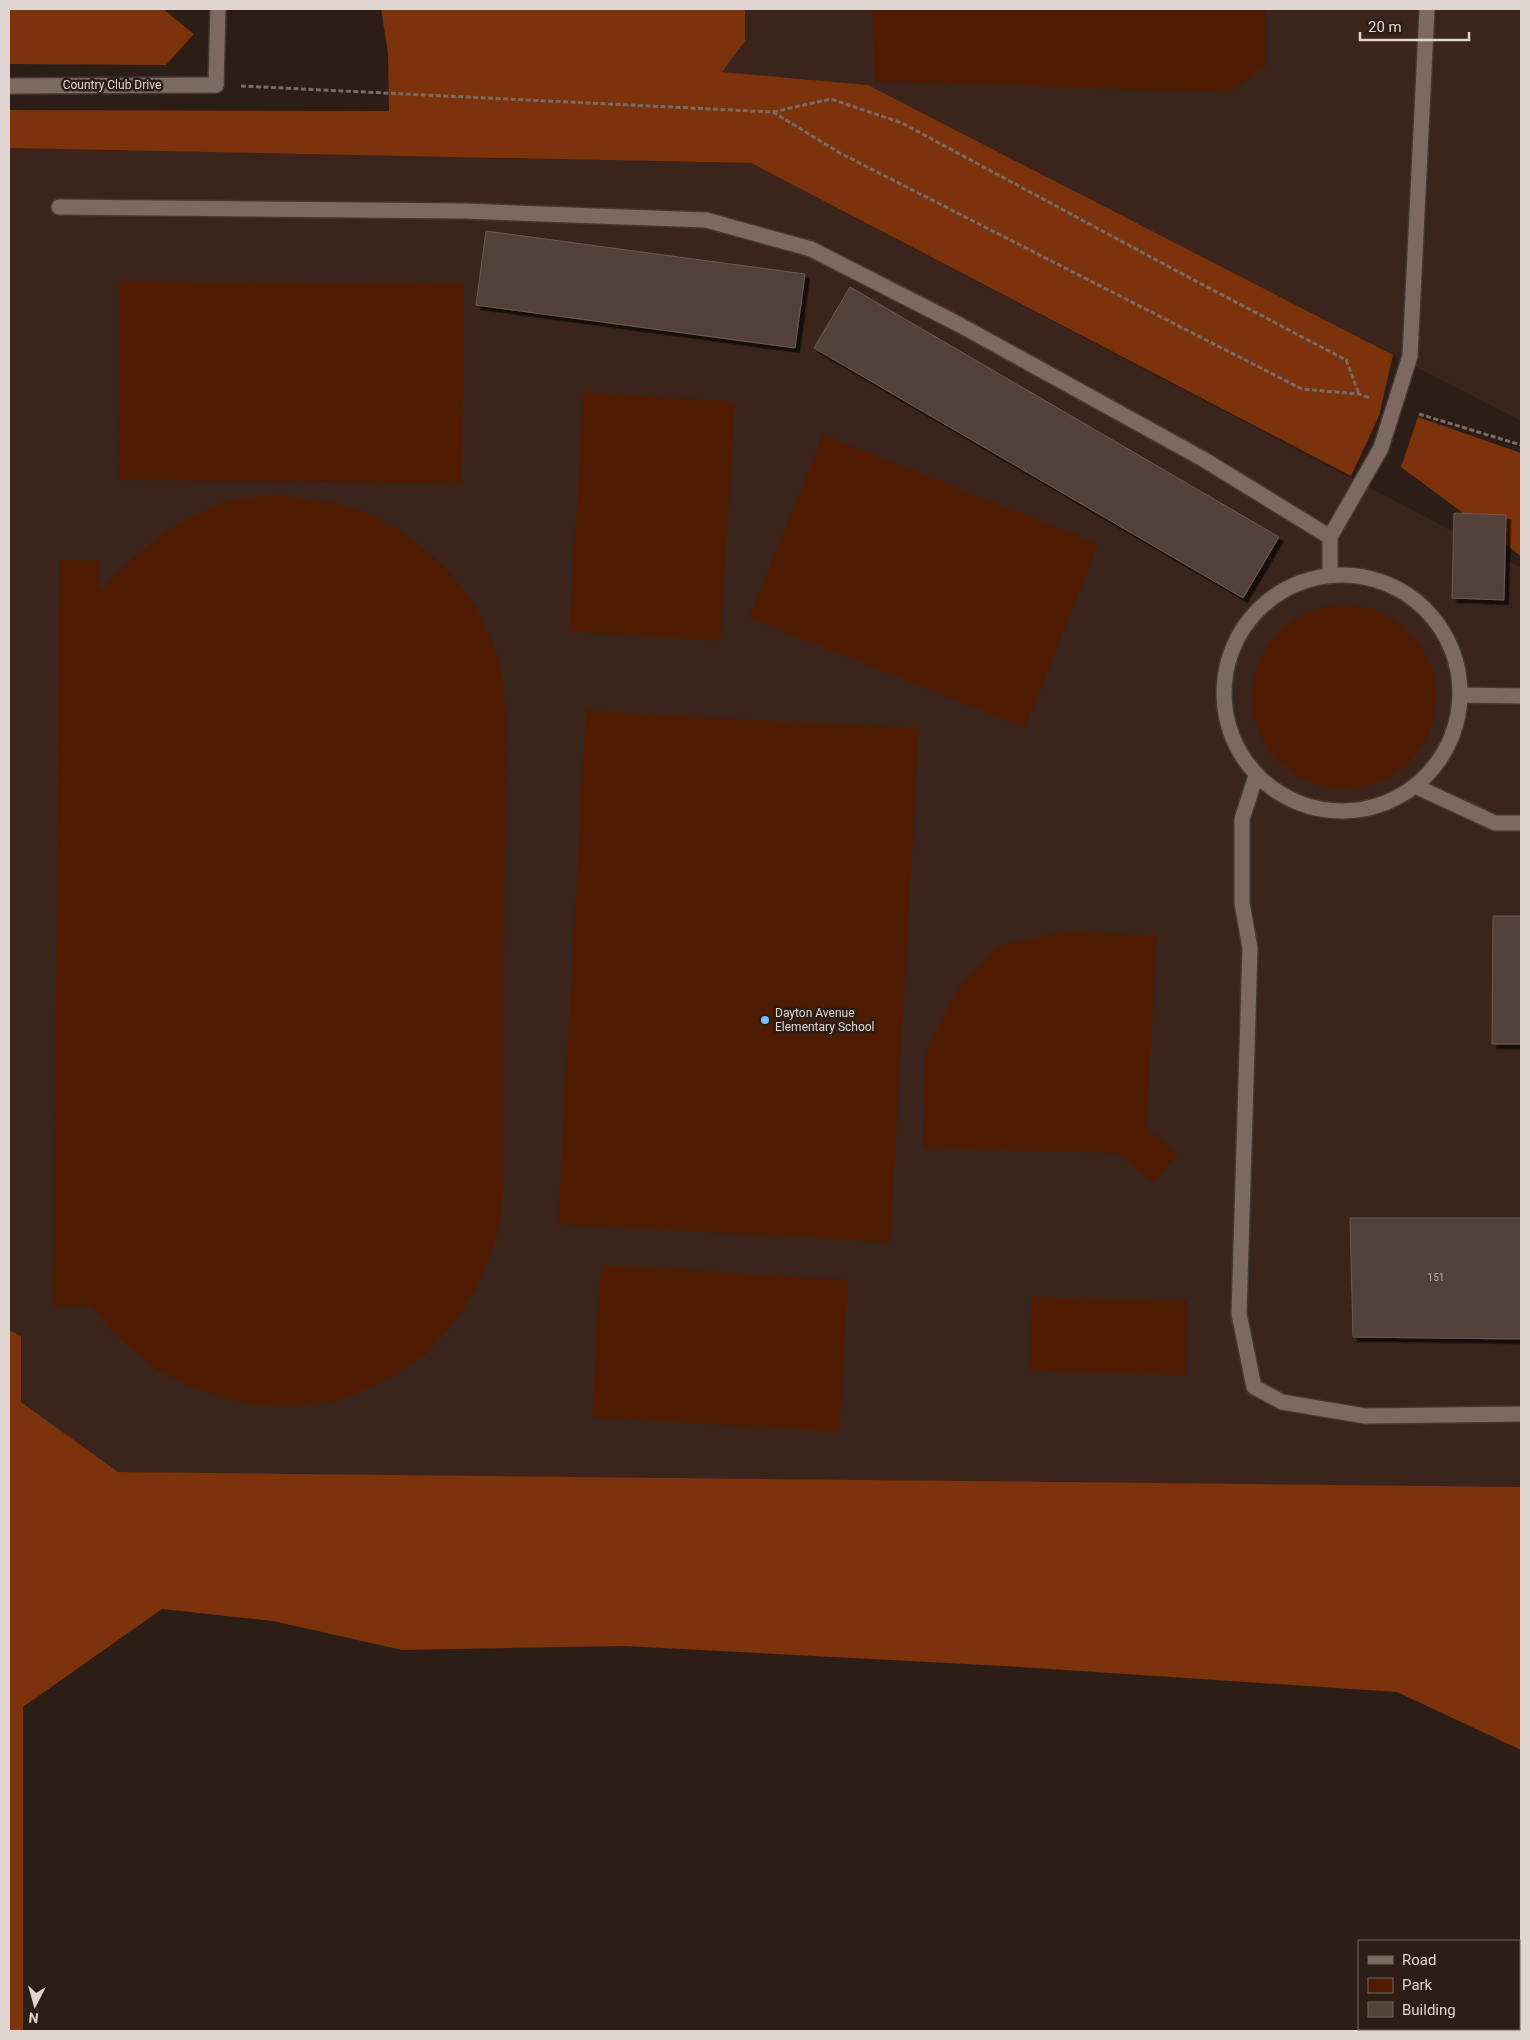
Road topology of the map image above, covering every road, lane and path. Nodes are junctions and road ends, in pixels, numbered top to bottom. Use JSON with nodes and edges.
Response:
{"nodes":[{"id":1,"x":218,"y":9,"type":"edge"},
{"id":2,"x":1427,"y":9,"type":"edge"},
{"id":3,"x":216,"y":85,"type":"junction"},
{"id":4,"x":9,"y":86,"type":"edge"},
{"id":5,"x":772,"y":112,"type":"junction"},
{"id":6,"x":59,"y":207,"type":"dead end"},
{"id":7,"x":1359,"y":394,"type":"junction"},
{"id":8,"x":1393,"y":406,"type":"junction"},
{"id":9,"x":1521,"y":446,"type":"edge"},
{"id":10,"x":1330,"y":538,"type":"junction"},
{"id":11,"x":1330,"y":575,"type":"junction"},
{"id":12,"x":1462,"y":696,"type":"junction"},
{"id":13,"x":1521,"y":696,"type":"edge"},
{"id":14,"x":1256,"y":776,"type":"junction"},
{"id":15,"x":1418,"y":787,"type":"junction"},
{"id":16,"x":1521,"y":823,"type":"edge"},
{"id":17,"x":1521,"y":1414,"type":"edge"}],
"edges":[{"from":1,"to":3,"type":"street"},
{"from":2,"to":8,"type":"street"},
{"from":3,"to":4,"type":"street","name":"Country Club Drive"},
{"from":3,"to":5,"type":"path"},
{"from":5,"to":7,"type":"path"},
{"from":5,"to":7,"type":"path"},
{"from":6,"to":10,"type":"street"},
{"from":7,"to":8,"type":"path"},
{"from":8,"to":9,"type":"path"},
{"from":8,"to":10,"type":"street"},
{"from":10,"to":11,"type":"street"},
{"from":11,"to":12,"type":"street"},
{"from":11,"to":14,"type":"street"},
{"from":12,"to":13,"type":"street"},
{"from":12,"to":15,"type":"street"},
{"from":14,"to":15,"type":"street"},
{"from":14,"to":17,"type":"street"},
{"from":15,"to":16,"type":"street"}]}
